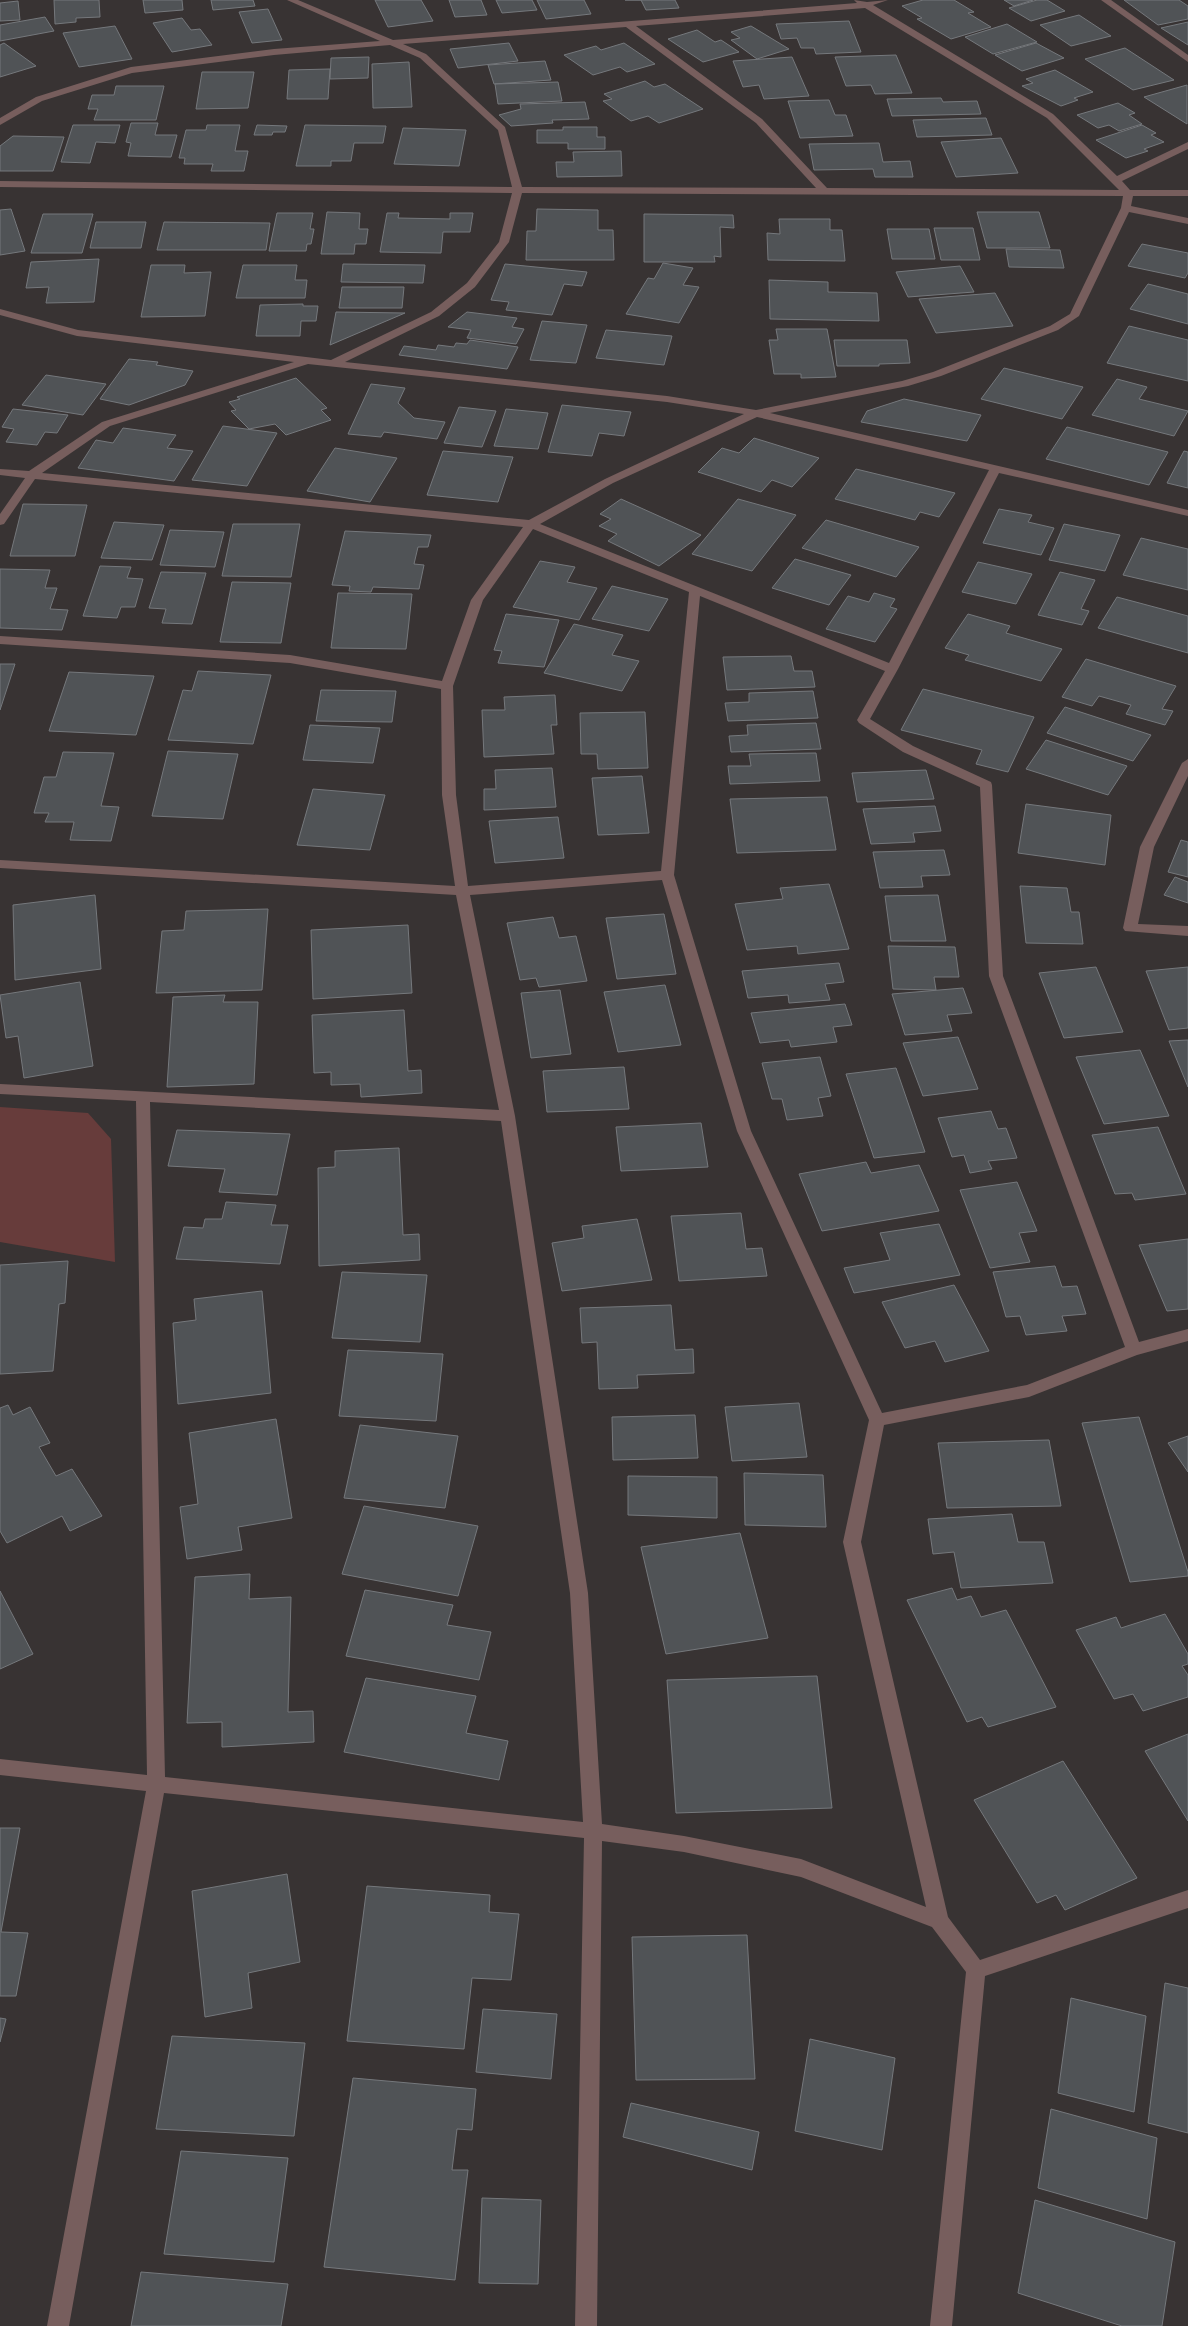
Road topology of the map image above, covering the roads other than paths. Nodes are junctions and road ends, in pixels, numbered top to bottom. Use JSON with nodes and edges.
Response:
{"nodes":[{"id":1,"x":291,"y":0,"type":"edge"},
{"id":2,"x":884,"y":0,"type":"edge"},
{"id":3,"x":1105,"y":0,"type":"edge"},
{"id":4,"x":862,"y":2,"type":"edge"},
{"id":5,"x":629,"y":24,"type":"junction"},
{"id":6,"x":395,"y":44,"type":"junction"},
{"id":7,"x":1188,"y":59,"type":"edge"},
{"id":8,"x":0,"y":122,"type":"edge"},
{"id":9,"x":1188,"y":145,"type":"edge"},
{"id":10,"x":1116,"y":180,"type":"junction"},
{"id":11,"x":0,"y":184,"type":"edge"},
{"id":12,"x":518,"y":190,"type":"junction"},
{"id":13,"x":823,"y":190,"type":"junction"},
{"id":14,"x":1128,"y":193,"type":"junction"},
{"id":15,"x":1188,"y":193,"type":"edge"},
{"id":16,"x":1126,"y":208,"type":"junction"},
{"id":17,"x":1188,"y":221,"type":"edge"},
{"id":18,"x":0,"y":312,"type":"edge"},
{"id":19,"x":309,"y":361,"type":"junction"},
{"id":20,"x":332,"y":364,"type":"junction"},
{"id":21,"x":756,"y":413,"type":"junction"},
{"id":22,"x":996,"y":467,"type":"junction"},
{"id":23,"x":0,"y":472,"type":"edge"},
{"id":24,"x":33,"y":474,"type":"junction"},
{"id":25,"x":1188,"y":513,"type":"edge"},
{"id":26,"x":0,"y":522,"type":"edge"},
{"id":27,"x":530,"y":524,"type":"junction"},
{"id":28,"x":695,"y":589,"type":"junction"},
{"id":29,"x":0,"y":640,"type":"edge"},
{"id":30,"x":892,"y":669,"type":"junction"},
{"id":31,"x":447,"y":686,"type":"junction"},
{"id":32,"x":1188,"y":763,"type":"edge"},
{"id":33,"x":0,"y":864,"type":"edge"},
{"id":34,"x":667,"y":875,"type":"junction"},
{"id":35,"x":462,"y":891,"type":"junction"},
{"id":36,"x":1188,"y":931,"type":"edge"},
{"id":37,"x":0,"y":1089,"type":"edge"},
{"id":38,"x":143,"y":1098,"type":"junction"},
{"id":39,"x":508,"y":1116,"type":"junction"},
{"id":40,"x":1188,"y":1335,"type":"edge"},
{"id":41,"x":1134,"y":1350,"type":"junction"},
{"id":42,"x":877,"y":1420,"type":"junction"},
{"id":43,"x":0,"y":1766,"type":"edge"},
{"id":44,"x":156,"y":1784,"type":"junction"},
{"id":45,"x":593,"y":1831,"type":"junction"},
{"id":46,"x":1188,"y":1899,"type":"edge"},
{"id":47,"x":939,"y":1921,"type":"junction"},
{"id":48,"x":976,"y":1970,"type":"junction"},
{"id":49,"x":58,"y":2326,"type":"edge"},
{"id":50,"x":586,"y":2326,"type":"edge"},
{"id":51,"x":941,"y":2326,"type":"edge"}],
"edges":[{"from":1,"to":6,"type":"street"},
{"from":2,"to":4,"type":"street"},
{"from":3,"to":7,"type":"street"},
{"from":4,"to":5,"type":"street"},
{"from":4,"to":10,"type":"street"},
{"from":5,"to":6,"type":"street"},
{"from":5,"to":13,"type":"street"},
{"from":6,"to":8,"type":"street"},
{"from":6,"to":12,"type":"street"},
{"from":9,"to":10,"type":"street"},
{"from":10,"to":14,"type":"street"},
{"from":11,"to":12,"type":"street"},
{"from":12,"to":13,"type":"street"},
{"from":12,"to":20,"type":"street"},
{"from":13,"to":14,"type":"street"},
{"from":14,"to":15,"type":"street"},
{"from":14,"to":16,"type":"street"},
{"from":16,"to":17,"type":"street"},
{"from":16,"to":21,"type":"street"},
{"from":18,"to":19,"type":"street"},
{"from":19,"to":20,"type":"street"},
{"from":19,"to":24,"type":"street"},
{"from":20,"to":21,"type":"street"},
{"from":21,"to":22,"type":"street"},
{"from":21,"to":27,"type":"street"},
{"from":22,"to":25,"type":"street"},
{"from":22,"to":30,"type":"street"},
{"from":23,"to":24,"type":"street"},
{"from":24,"to":26,"type":"street"},
{"from":24,"to":27,"type":"street"},
{"from":27,"to":28,"type":"street"},
{"from":27,"to":31,"type":"street"},
{"from":28,"to":30,"type":"street"},
{"from":28,"to":34,"type":"street"},
{"from":29,"to":31,"type":"street"},
{"from":30,"to":41,"type":"street"},
{"from":31,"to":35,"type":"street"},
{"from":32,"to":36,"type":"street"},
{"from":33,"to":35,"type":"street"},
{"from":34,"to":35,"type":"street"},
{"from":34,"to":42,"type":"street"},
{"from":35,"to":39,"type":"street"},
{"from":37,"to":38,"type":"street"},
{"from":38,"to":39,"type":"street"},
{"from":38,"to":44,"type":"street"},
{"from":39,"to":45,"type":"street"},
{"from":40,"to":41,"type":"street"},
{"from":41,"to":42,"type":"street"},
{"from":42,"to":47,"type":"street"},
{"from":43,"to":44,"type":"street"},
{"from":44,"to":45,"type":"street"},
{"from":44,"to":49,"type":"street"},
{"from":45,"to":47,"type":"street"},
{"from":45,"to":50,"type":"street"},
{"from":46,"to":48,"type":"street"},
{"from":47,"to":48,"type":"street"},
{"from":48,"to":51,"type":"street"}]}
